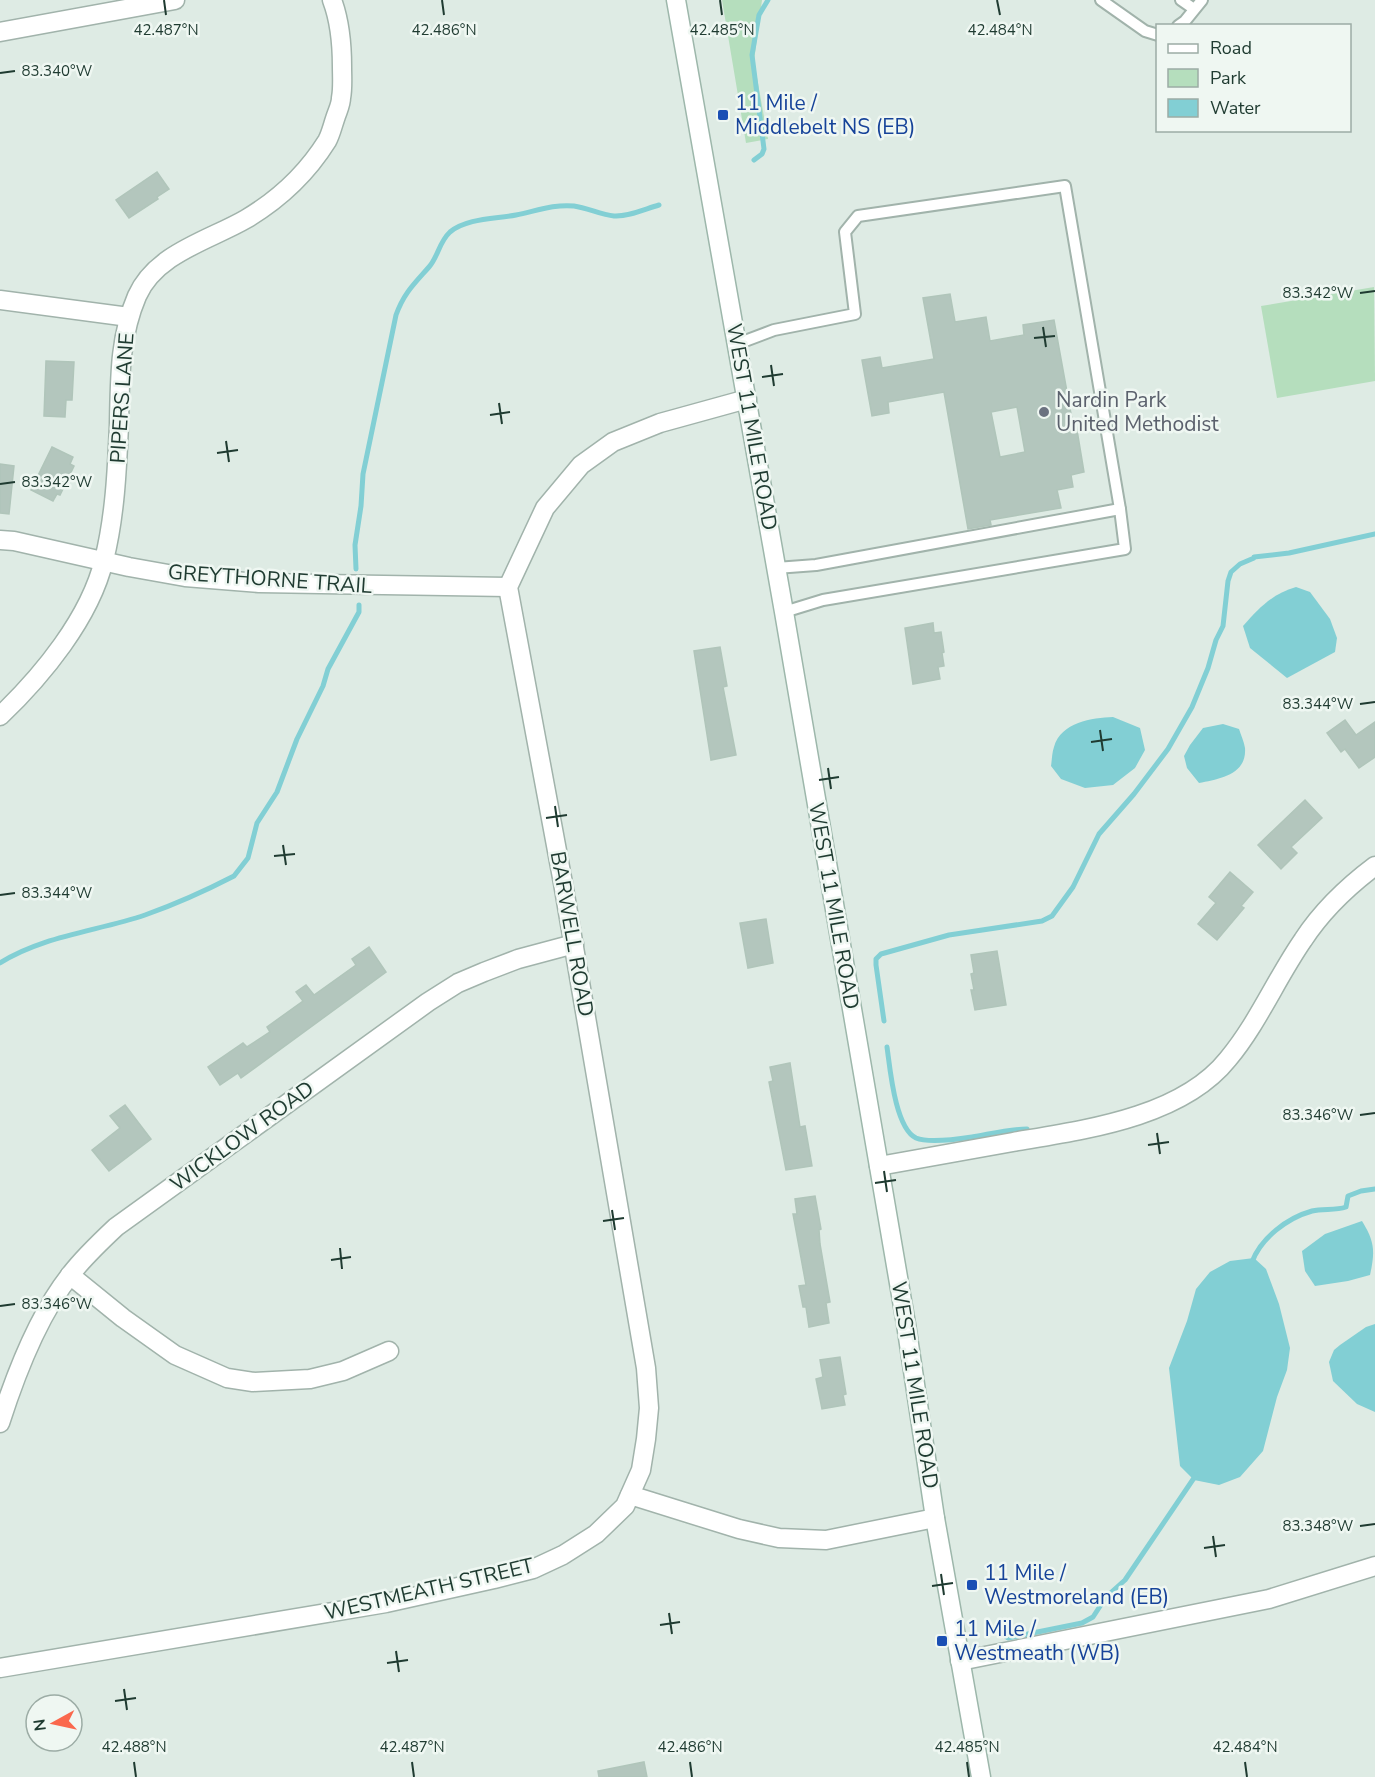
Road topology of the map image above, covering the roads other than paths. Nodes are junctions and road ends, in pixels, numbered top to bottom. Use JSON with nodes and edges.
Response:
{"nodes":[{"id":1,"x":175,"y":0,"type":"edge"},
{"id":2,"x":332,"y":0,"type":"edge"},
{"id":3,"x":676,"y":0,"type":"edge"},
{"id":4,"x":1101,"y":0,"type":"edge"},
{"id":5,"x":1181,"y":0,"type":"edge"},
{"id":6,"x":1202,"y":0,"type":"edge"},
{"id":7,"x":1194,"y":9,"type":"junction"},
{"id":8,"x":1181,"y":24,"type":"edge"},
{"id":9,"x":0,"y":32,"type":"edge"},
{"id":10,"x":1156,"y":34,"type":"edge"},
{"id":11,"x":0,"y":300,"type":"edge"},
{"id":12,"x":129,"y":317,"type":"junction"},
{"id":13,"x":738,"y":344,"type":"junction"},
{"id":14,"x":747,"y":399,"type":"junction"},
{"id":15,"x":1120,"y":509,"type":"junction"},
{"id":16,"x":0,"y":540,"type":"edge"},
{"id":17,"x":104,"y":561,"type":"junction"},
{"id":18,"x":777,"y":568,"type":"junction"},
{"id":19,"x":508,"y":587,"type":"junction"},
{"id":20,"x":784,"y":612,"type":"junction"},
{"id":21,"x":0,"y":716,"type":"edge"},
{"id":22,"x":1375,"y":866,"type":"edge"},
{"id":23,"x":573,"y":944,"type":"junction"},
{"id":24,"x":879,"y":1166,"type":"junction"},
{"id":25,"x":70,"y":1275,"type":"junction"},
{"id":26,"x":389,"y":1351,"type":"dead end"},
{"id":27,"x":0,"y":1423,"type":"edge"},
{"id":28,"x":630,"y":1495,"type":"junction"},
{"id":29,"x":935,"y":1518,"type":"junction"},
{"id":30,"x":1375,"y":1566,"type":"edge"},
{"id":31,"x":960,"y":1661,"type":"junction"},
{"id":32,"x":0,"y":1668,"type":"edge"},
{"id":33,"x":981,"y":1777,"type":"edge"}],
"edges":[{"from":1,"to":9,"type":"street"},
{"from":2,"to":12,"type":"street","name":"PIPERS LANE"},
{"from":3,"to":13,"type":"street","name":"WEST 11 MILE ROAD"},
{"from":4,"to":10,"type":"lane"},
{"from":5,"to":7,"type":"lane"},
{"from":6,"to":7,"type":"lane"},
{"from":7,"to":8,"type":"lane"},
{"from":11,"to":12,"type":"street"},
{"from":12,"to":17,"type":"street","name":"PIPERS LANE"},
{"from":13,"to":14,"type":"street","name":"WEST 11 MILE ROAD"},
{"from":13,"to":15,"type":"lane"},
{"from":14,"to":18,"type":"street","name":"WEST 11 MILE ROAD"},
{"from":14,"to":19,"type":"street"},
{"from":15,"to":18,"type":"lane"},
{"from":15,"to":20,"type":"lane"},
{"from":16,"to":17,"type":"street","name":"GREYTHORNE TRAIL"},
{"from":17,"to":19,"type":"street","name":"GREYTHORNE TRAIL"},
{"from":17,"to":21,"type":"street","name":"PIPERS LANE"},
{"from":18,"to":20,"type":"street","name":"WEST 11 MILE ROAD"},
{"from":19,"to":23,"type":"street","name":"BARWELL ROAD"},
{"from":20,"to":24,"type":"street","name":"WEST 11 MILE ROAD"},
{"from":22,"to":24,"type":"street"},
{"from":23,"to":25,"type":"street","name":"WICKLOW ROAD"},
{"from":23,"to":28,"type":"street","name":"BARWELL ROAD"},
{"from":24,"to":29,"type":"street","name":"WEST 11 MILE ROAD"},
{"from":25,"to":26,"type":"street"},
{"from":25,"to":27,"type":"street","name":"WICKLOW ROAD"},
{"from":28,"to":29,"type":"street"},
{"from":28,"to":32,"type":"street","name":"WESTMEATH STREET"},
{"from":29,"to":31,"type":"street","name":"WEST 11 MILE ROAD"},
{"from":30,"to":31,"type":"street"},
{"from":31,"to":33,"type":"street","name":"WEST 11 MILE ROAD"}]}
